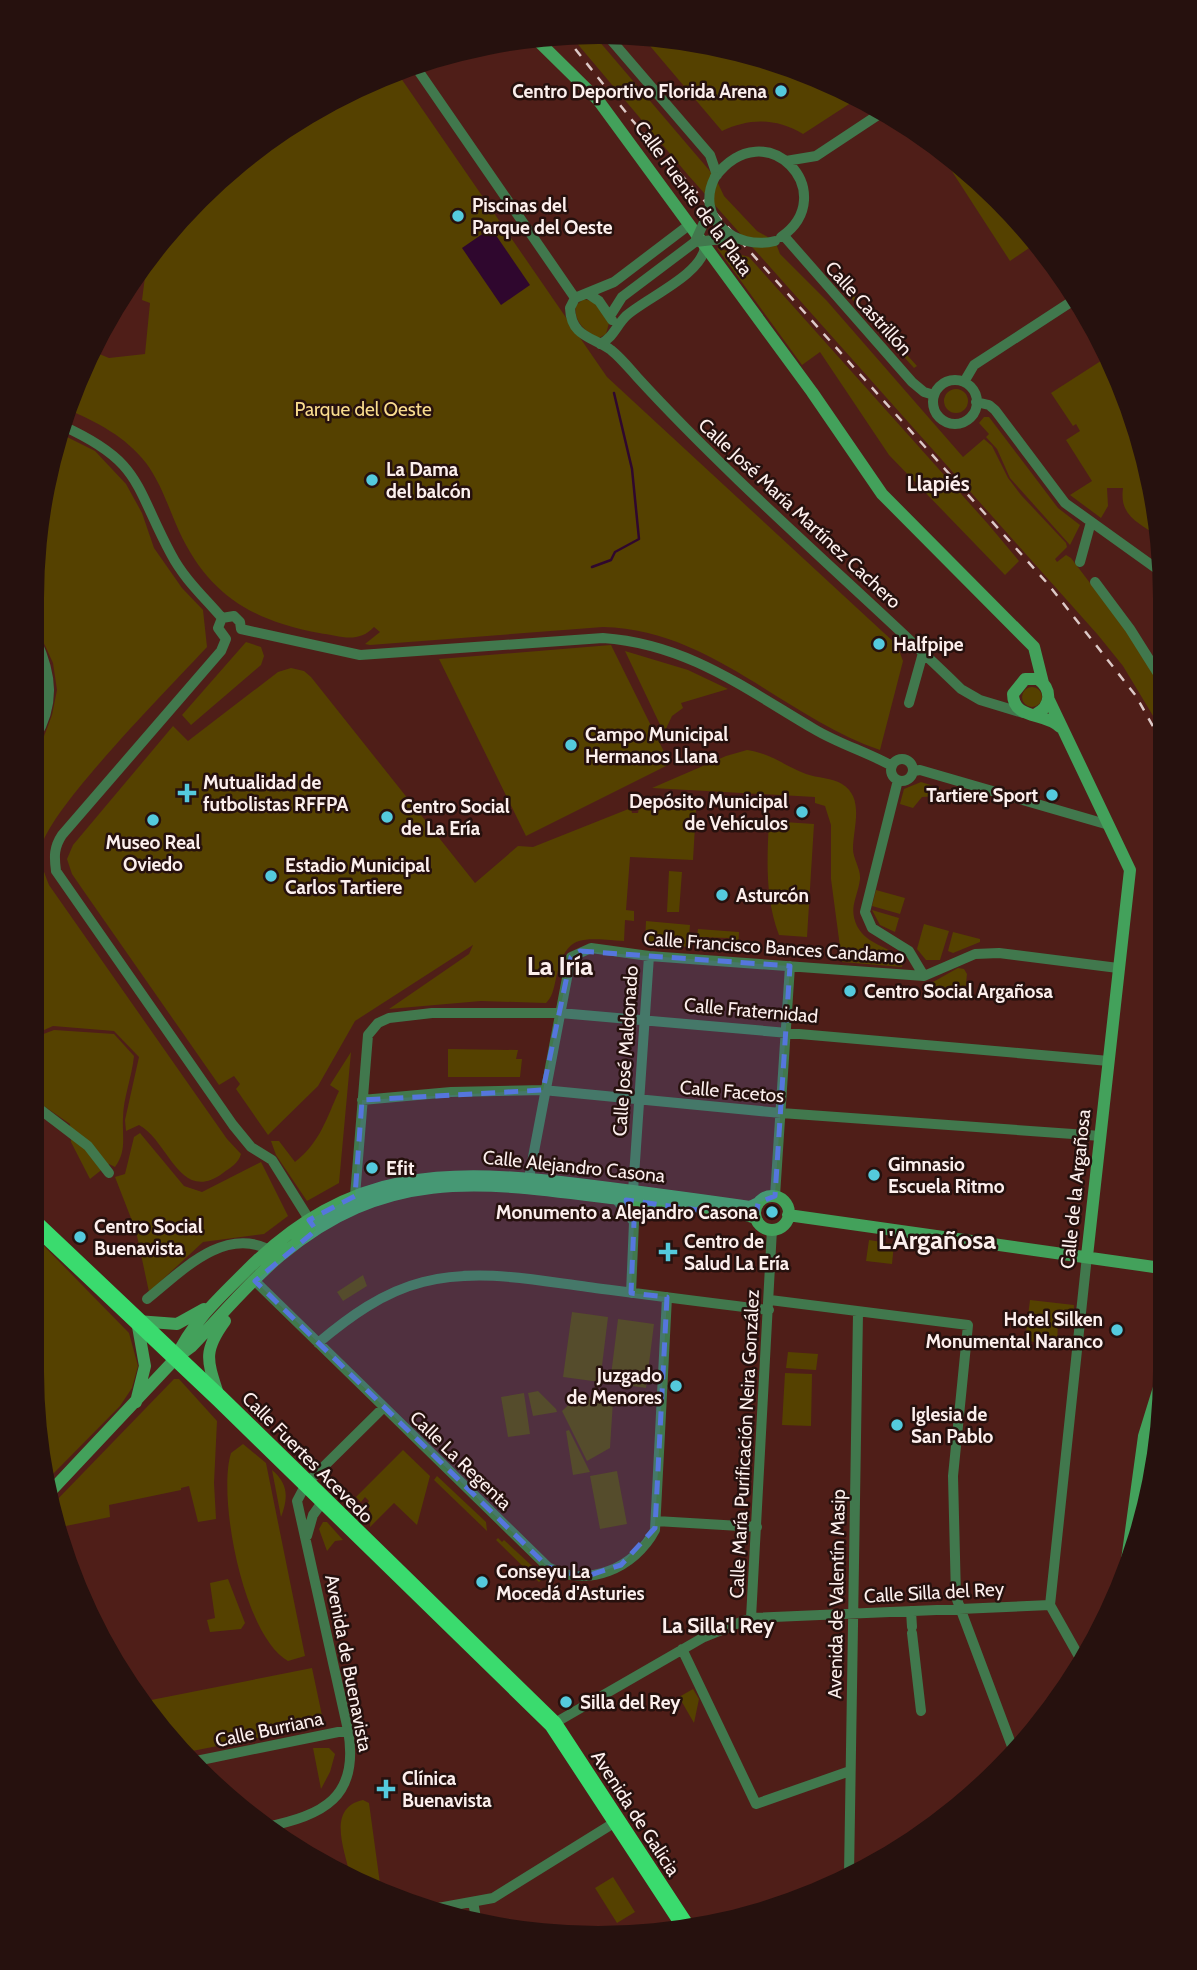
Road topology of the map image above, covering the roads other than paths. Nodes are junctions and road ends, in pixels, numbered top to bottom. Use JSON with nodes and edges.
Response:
{"nodes":[{"id":1,"x":615,"y":44,"type":"edge"},
{"id":2,"x":544,"y":46,"type":"edge"},
{"id":3,"x":420,"y":73,"type":"edge"},
{"id":4,"x":875,"y":117,"type":"edge"},
{"id":5,"x":710,"y":155,"type":"junction"},
{"id":6,"x":816,"y":156,"type":"junction"},
{"id":7,"x":735,"y":158,"type":"junction"},
{"id":8,"x":786,"y":161,"type":"junction"},
{"id":9,"x":716,"y":176,"type":"junction"},
{"id":10,"x":803,"y":187,"type":"junction"},
{"id":11,"x":710,"y":208,"type":"junction"},
{"id":12,"x":689,"y":225,"type":"junction"},
{"id":13,"x":732,"y":238,"type":"junction"},
{"id":14,"x":779,"y":238,"type":"junction"},
{"id":15,"x":700,"y":244,"type":"junction"},
{"id":16,"x":590,"y":295,"type":"junction"},
{"id":17,"x":622,"y":297,"type":"junction"},
{"id":18,"x":575,"y":298,"type":"junction"},
{"id":19,"x":599,"y":301,"type":"junction"},
{"id":20,"x":1068,"y":304,"type":"edge"},
{"id":21,"x":610,"y":316,"type":"junction"},
{"id":22,"x":614,"y":333,"type":"junction"},
{"id":23,"x":600,"y":344,"type":"junction"},
{"id":24,"x":964,"y":382,"type":"junction"},
{"id":25,"x":934,"y":395,"type":"junction"},
{"id":26,"x":976,"y":402,"type":"junction"},
{"id":27,"x":70,"y":430,"type":"edge"},
{"id":28,"x":1091,"y":522,"type":"junction"},
{"id":29,"x":1080,"y":562,"type":"dead end"},
{"id":30,"x":1152,"y":566,"type":"edge"},
{"id":31,"x":1095,"y":582,"type":"dead end"},
{"id":32,"x":222,"y":618,"type":"junction"},
{"id":33,"x":241,"y":629,"type":"junction"},
{"id":34,"x":226,"y":639,"type":"junction"},
{"id":35,"x":923,"y":653,"type":"junction"},
{"id":36,"x":44,"y":659,"type":"edge"},
{"id":37,"x":1153,"y":666,"type":"edge"},
{"id":38,"x":1043,"y":683,"type":"junction"},
{"id":39,"x":1049,"y":700,"type":"junction"},
{"id":40,"x":909,"y":703,"type":"dead end"},
{"id":41,"x":1029,"y":714,"type":"junction"},
{"id":42,"x":44,"y":718,"type":"edge"},
{"id":43,"x":1063,"y":729,"type":"junction"},
{"id":44,"x":892,"y":766,"type":"junction"},
{"id":45,"x":914,"y":771,"type":"junction"},
{"id":46,"x":898,"y":780,"type":"junction"},
{"id":47,"x":1110,"y":825,"type":"junction"},
{"id":48,"x":649,"y":956,"type":"junction"},
{"id":49,"x":790,"y":966,"type":"junction"},
{"id":50,"x":1118,"y":968,"type":"junction"},
{"id":51,"x":924,"y":976,"type":"junction"},
{"id":52,"x":560,"y":1013,"type":"junction"},
{"id":53,"x":645,"y":1018,"type":"junction"},
{"id":54,"x":786,"y":1031,"type":"junction"},
{"id":55,"x":1109,"y":1061,"type":"junction"},
{"id":56,"x":543,"y":1090,"type":"junction"},
{"id":57,"x":362,"y":1100,"type":"junction"},
{"id":58,"x":639,"y":1101,"type":"junction"},
{"id":59,"x":44,"y":1112,"type":"edge"},
{"id":60,"x":781,"y":1113,"type":"junction"},
{"id":61,"x":1101,"y":1136,"type":"junction"},
{"id":62,"x":109,"y":1173,"type":"dead end"},
{"id":63,"x":529,"y":1178,"type":"junction"},
{"id":64,"x":633,"y":1191,"type":"junction"},
{"id":65,"x":355,"y":1196,"type":"junction"},
{"id":66,"x":775,"y":1196,"type":"junction"},
{"id":67,"x":616,"y":1199,"type":"junction"},
{"id":68,"x":649,"y":1203,"type":"junction"},
{"id":69,"x":758,"y":1203,"type":"junction"},
{"id":70,"x":788,"y":1215,"type":"junction"},
{"id":71,"x":756,"y":1218,"type":"junction"},
{"id":72,"x":634,"y":1222,"type":"junction"},
{"id":73,"x":313,"y":1225,"type":"junction"},
{"id":74,"x":772,"y":1230,"type":"junction"},
{"id":75,"x":44,"y":1232,"type":"edge"},
{"id":76,"x":268,"y":1249,"type":"junction"},
{"id":77,"x":1087,"y":1256,"type":"junction"},
{"id":78,"x":1153,"y":1267,"type":"edge"},
{"id":79,"x":255,"y":1282,"type":"junction"},
{"id":80,"x":631,"y":1293,"type":"junction"},
{"id":81,"x":667,"y":1297,"type":"junction"},
{"id":82,"x":147,"y":1299,"type":"dead end"},
{"id":83,"x":215,"y":1301,"type":"junction"},
{"id":84,"x":769,"y":1305,"type":"junction"},
{"id":85,"x":858,"y":1313,"type":"junction"},
{"id":86,"x":137,"y":1321,"type":"junction"},
{"id":87,"x":318,"y":1343,"type":"junction"},
{"id":88,"x":176,"y":1358,"type":"junction"},
{"id":89,"x":219,"y":1398,"type":"junction"},
{"id":90,"x":135,"y":1404,"type":"junction"},
{"id":91,"x":383,"y":1408,"type":"junction"},
{"id":92,"x":1152,"y":1411,"type":"edge"},
{"id":93,"x":306,"y":1484,"type":"junction"},
{"id":94,"x":56,"y":1487,"type":"edge"},
{"id":95,"x":323,"y":1501,"type":"junction"},
{"id":96,"x":656,"y":1521,"type":"junction"},
{"id":97,"x":1132,"y":1521,"type":"edge"},
{"id":98,"x":757,"y":1527,"type":"junction"},
{"id":99,"x":306,"y":1536,"type":"junction"},
{"id":100,"x":1050,"y":1605,"type":"junction"},
{"id":101,"x":958,"y":1609,"type":"junction"},
{"id":102,"x":911,"y":1611,"type":"junction"},
{"id":103,"x":853,"y":1614,"type":"junction"},
{"id":104,"x":751,"y":1618,"type":"junction"},
{"id":105,"x":682,"y":1649,"type":"junction"},
{"id":106,"x":1077,"y":1653,"type":"edge"},
{"id":107,"x":921,"y":1711,"type":"dead end"},
{"id":108,"x":553,"y":1724,"type":"junction"},
{"id":109,"x":348,"y":1730,"type":"junction"},
{"id":110,"x":1011,"y":1743,"type":"edge"},
{"id":111,"x":202,"y":1760,"type":"edge"},
{"id":112,"x":850,"y":1771,"type":"junction"},
{"id":113,"x":617,"y":1821,"type":"junction"},
{"id":114,"x":277,"y":1823,"type":"edge"},
{"id":115,"x":849,"y":1866,"type":"edge"},
{"id":116,"x":473,"y":1902,"type":"junction"},
{"id":117,"x":451,"y":1906,"type":"edge"},
{"id":118,"x":475,"y":1912,"type":"edge"},
{"id":119,"x":682,"y":1920,"type":"edge"}],
"edges":[{"from":1,"to":5,"type":"street"},
{"from":2,"to":12,"type":"main road","name":"Calle Fuente de la Plata"},
{"from":3,"to":18,"type":"street"},
{"from":4,"to":6,"type":"street"},
{"from":5,"to":7,"type":"street"},
{"from":5,"to":9,"type":"street"},
{"from":6,"to":8,"type":"street"},
{"from":6,"to":10,"type":"street"},
{"from":7,"to":8,"type":"street"},
{"from":7,"to":9,"type":"street"},
{"from":8,"to":10,"type":"street"},
{"from":9,"to":11,"type":"street","bridge":true},
{"from":10,"to":14,"type":"street"},
{"from":11,"to":13,"type":"street","bridge":true},
{"from":11,"to":15,"type":"street","bridge":true},
{"from":12,"to":15,"type":"main road","name":"Calle Fuente de la Plata"},
{"from":12,"to":16,"type":"street"},
{"from":13,"to":14,"type":"street","bridge":true},
{"from":13,"to":15,"type":"street","bridge":true},
{"from":14,"to":25,"type":"street","name":"Calle Castrillón"},
{"from":15,"to":17,"type":"street"},
{"from":15,"to":22,"type":"street"},
{"from":15,"to":38,"type":"main road","name":"Calle Fuente de la Plata"},
{"from":16,"to":18,"type":"street"},
{"from":16,"to":19,"type":"street"},
{"from":17,"to":19,"type":"street"},
{"from":17,"to":21,"type":"street"},
{"from":18,"to":23,"type":"street"},
{"from":19,"to":21,"type":"street"},
{"from":20,"to":24,"type":"street"},
{"from":21,"to":22,"type":"street"},
{"from":22,"to":23,"type":"street"},
{"from":23,"to":35,"type":"street","name":"Calle José María Martínez Cachero"},
{"from":24,"to":25,"type":"street"},
{"from":24,"to":26,"type":"street"},
{"from":25,"to":26,"type":"street"},
{"from":26,"to":28,"type":"street"},
{"from":27,"to":32,"type":"street"},
{"from":28,"to":29,"type":"street"},
{"from":28,"to":30,"type":"street"},
{"from":31,"to":37,"type":"street"},
{"from":32,"to":33,"type":"street"},
{"from":32,"to":34,"type":"street"},
{"from":33,"to":34,"type":"street"},
{"from":33,"to":44,"type":"street"},
{"from":34,"to":73,"type":"street"},
{"from":35,"to":40,"type":"street"},
{"from":35,"to":41,"type":"street","name":"Calle José María Martínez Cachero"},
{"from":36,"to":42,"type":"street"},
{"from":38,"to":39,"type":"main road"},
{"from":38,"to":41,"type":"main road"},
{"from":39,"to":41,"type":"main road"},
{"from":39,"to":43,"type":"main road","name":"Calle de la Argañosa"},
{"from":41,"to":43,"type":"main road"},
{"from":43,"to":47,"type":"main road","name":"Calle de la Argañosa"},
{"from":44,"to":45,"type":"street"},
{"from":44,"to":46,"type":"street"},
{"from":45,"to":46,"type":"street"},
{"from":45,"to":47,"type":"street"},
{"from":46,"to":51,"type":"street"},
{"from":47,"to":50,"type":"main road","name":"Calle de la Argañosa"},
{"from":48,"to":49,"type":"street","name":"Calle Francisco Bances Candamo"},
{"from":48,"to":52,"type":"street","name":"Calle Francisco Bances Candamo"},
{"from":48,"to":53,"type":"street","name":"Calle José Maldonado"},
{"from":49,"to":51,"type":"street","name":"Calle Francisco Bances Candamo"},
{"from":49,"to":54,"type":"street"},
{"from":50,"to":51,"type":"street","name":"Calle Francisco Bances Candamo"},
{"from":50,"to":55,"type":"main road","name":"Calle de la Argañosa"},
{"from":52,"to":53,"type":"street","name":"Calle Fraternidad"},
{"from":52,"to":56,"type":"street"},
{"from":52,"to":57,"type":"street","name":"Calle Fraternidad"},
{"from":53,"to":54,"type":"street","name":"Calle Fraternidad"},
{"from":53,"to":58,"type":"street","name":"Calle José Maldonado"},
{"from":54,"to":55,"type":"street","name":"Calle Fraternidad"},
{"from":54,"to":60,"type":"street"},
{"from":55,"to":61,"type":"main road","name":"Calle de la Argañosa"},
{"from":56,"to":57,"type":"street","name":"Calle Facetos"},
{"from":56,"to":58,"type":"street","name":"Calle Facetos"},
{"from":56,"to":63,"type":"street"},
{"from":57,"to":65,"type":"street"},
{"from":58,"to":60,"type":"street","name":"Calle Facetos"},
{"from":58,"to":64,"type":"street","name":"Calle José Maldonado"},
{"from":59,"to":62,"type":"street"},
{"from":60,"to":61,"type":"street","name":"Calle Facetos"},
{"from":60,"to":66,"type":"street"},
{"from":61,"to":77,"type":"main road","name":"Calle de la Argañosa"},
{"from":63,"to":64,"type":"main road","name":"Calle Alejandro Casona"},
{"from":63,"to":65,"type":"main road","name":"Calle Alejandro Casona"},
{"from":64,"to":69,"type":"main road","name":"Calle Alejandro Casona"},
{"from":65,"to":73,"type":"main road","name":"Calle Alejandro Casona"},
{"from":66,"to":69,"type":"main road"},
{"from":66,"to":70,"type":"main road"},
{"from":67,"to":68,"type":"main road","name":"Calle Alejandro Casona"},
{"from":67,"to":72,"type":"street"},
{"from":67,"to":73,"type":"main road","name":"Calle Alejandro Casona"},
{"from":68,"to":71,"type":"main road","name":"Calle Alejandro Casona"},
{"from":68,"to":72,"type":"street"},
{"from":69,"to":71,"type":"main road"},
{"from":70,"to":74,"type":"main road"},
{"from":70,"to":77,"type":"main road"},
{"from":71,"to":74,"type":"main road"},
{"from":72,"to":80,"type":"street"},
{"from":73,"to":76,"type":"main road","name":"Calle Alejandro Casona"},
{"from":73,"to":79,"type":"main road","name":"Calle Alejandro Casona"},
{"from":74,"to":84,"type":"street","name":"Calle María Purificación Neira González"},
{"from":75,"to":86,"type":"highway","name":"Calle Fuertes Acevedo"},
{"from":76,"to":82,"type":"street"},
{"from":76,"to":83,"type":"main road","name":"Calle Alejandro Casona"},
{"from":77,"to":78,"type":"main road"},
{"from":77,"to":100,"type":"street","name":"Calle de la Argañosa"},
{"from":79,"to":87,"type":"street","name":"Calle La Regenta"},
{"from":79,"to":88,"type":"main road","name":"Calle Alejandro Casona"},
{"from":79,"to":89,"type":"main road","name":"Calle Alejandro Casona"},
{"from":80,"to":81,"type":"street"},
{"from":80,"to":87,"type":"street"},
{"from":81,"to":84,"type":"street"},
{"from":81,"to":96,"type":"street"},
{"from":83,"to":86,"type":"main road","name":"Calle Alejandro Casona"},
{"from":83,"to":88,"type":"main road","name":"Calle Alejandro Casona"},
{"from":84,"to":85,"type":"street"},
{"from":84,"to":98,"type":"street","name":"Calle María Purificación Neira González"},
{"from":85,"to":101,"type":"street"},
{"from":85,"to":103,"type":"street","name":"Avenida de Valentín Masip"},
{"from":86,"to":88,"type":"highway","name":"Calle Fuertes Acevedo"},
{"from":86,"to":90,"type":"main road"},
{"from":87,"to":91,"type":"street","name":"Calle La Regenta"},
{"from":88,"to":89,"type":"highway","name":"Calle Fuertes Acevedo"},
{"from":88,"to":90,"type":"main road"},
{"from":89,"to":93,"type":"highway","name":"Calle Fuertes Acevedo"},
{"from":90,"to":94,"type":"main road"},
{"from":91,"to":93,"type":"street"},
{"from":91,"to":96,"type":"street","name":"Calle La Regenta"},
{"from":92,"to":97,"type":"main road"},
{"from":93,"to":95,"type":"highway","name":"Calle Fuertes Acevedo"},
{"from":93,"to":99,"type":"street","name":"Avenida de Buenavista"},
{"from":95,"to":99,"type":"street"},
{"from":95,"to":108,"type":"highway","name":"Calle Fuertes Acevedo"},
{"from":96,"to":98,"type":"street"},
{"from":98,"to":104,"type":"street","name":"Calle María Purificación Neira González"},
{"from":99,"to":109,"type":"street","name":"Avenida de Buenavista"},
{"from":100,"to":101,"type":"street","name":"Calle Silla del Rey"},
{"from":100,"to":106,"type":"street"},
{"from":101,"to":102,"type":"street","name":"Calle Silla del Rey"},
{"from":101,"to":110,"type":"street"},
{"from":102,"to":103,"type":"street","name":"Calle Silla del Rey"},
{"from":102,"to":107,"type":"street"},
{"from":103,"to":104,"type":"street","name":"Calle Silla del Rey"},
{"from":103,"to":112,"type":"street","name":"Avenida de Valentín Masip"},
{"from":104,"to":105,"type":"street","name":"Calle Silla del Rey"},
{"from":105,"to":108,"type":"street","name":"Calle Silla del Rey"},
{"from":105,"to":112,"type":"street"},
{"from":108,"to":113,"type":"highway","name":"Avenida de Galicia"},
{"from":109,"to":111,"type":"street","name":"Calle Burriana"},
{"from":109,"to":114,"type":"street","name":"Avenida de Buenavista"},
{"from":112,"to":115,"type":"street","name":"Avenida de Valentín Masip"},
{"from":113,"to":116,"type":"street"},
{"from":113,"to":119,"type":"highway","name":"Avenida de Galicia"},
{"from":116,"to":117,"type":"street"},
{"from":116,"to":118,"type":"street"}]}
